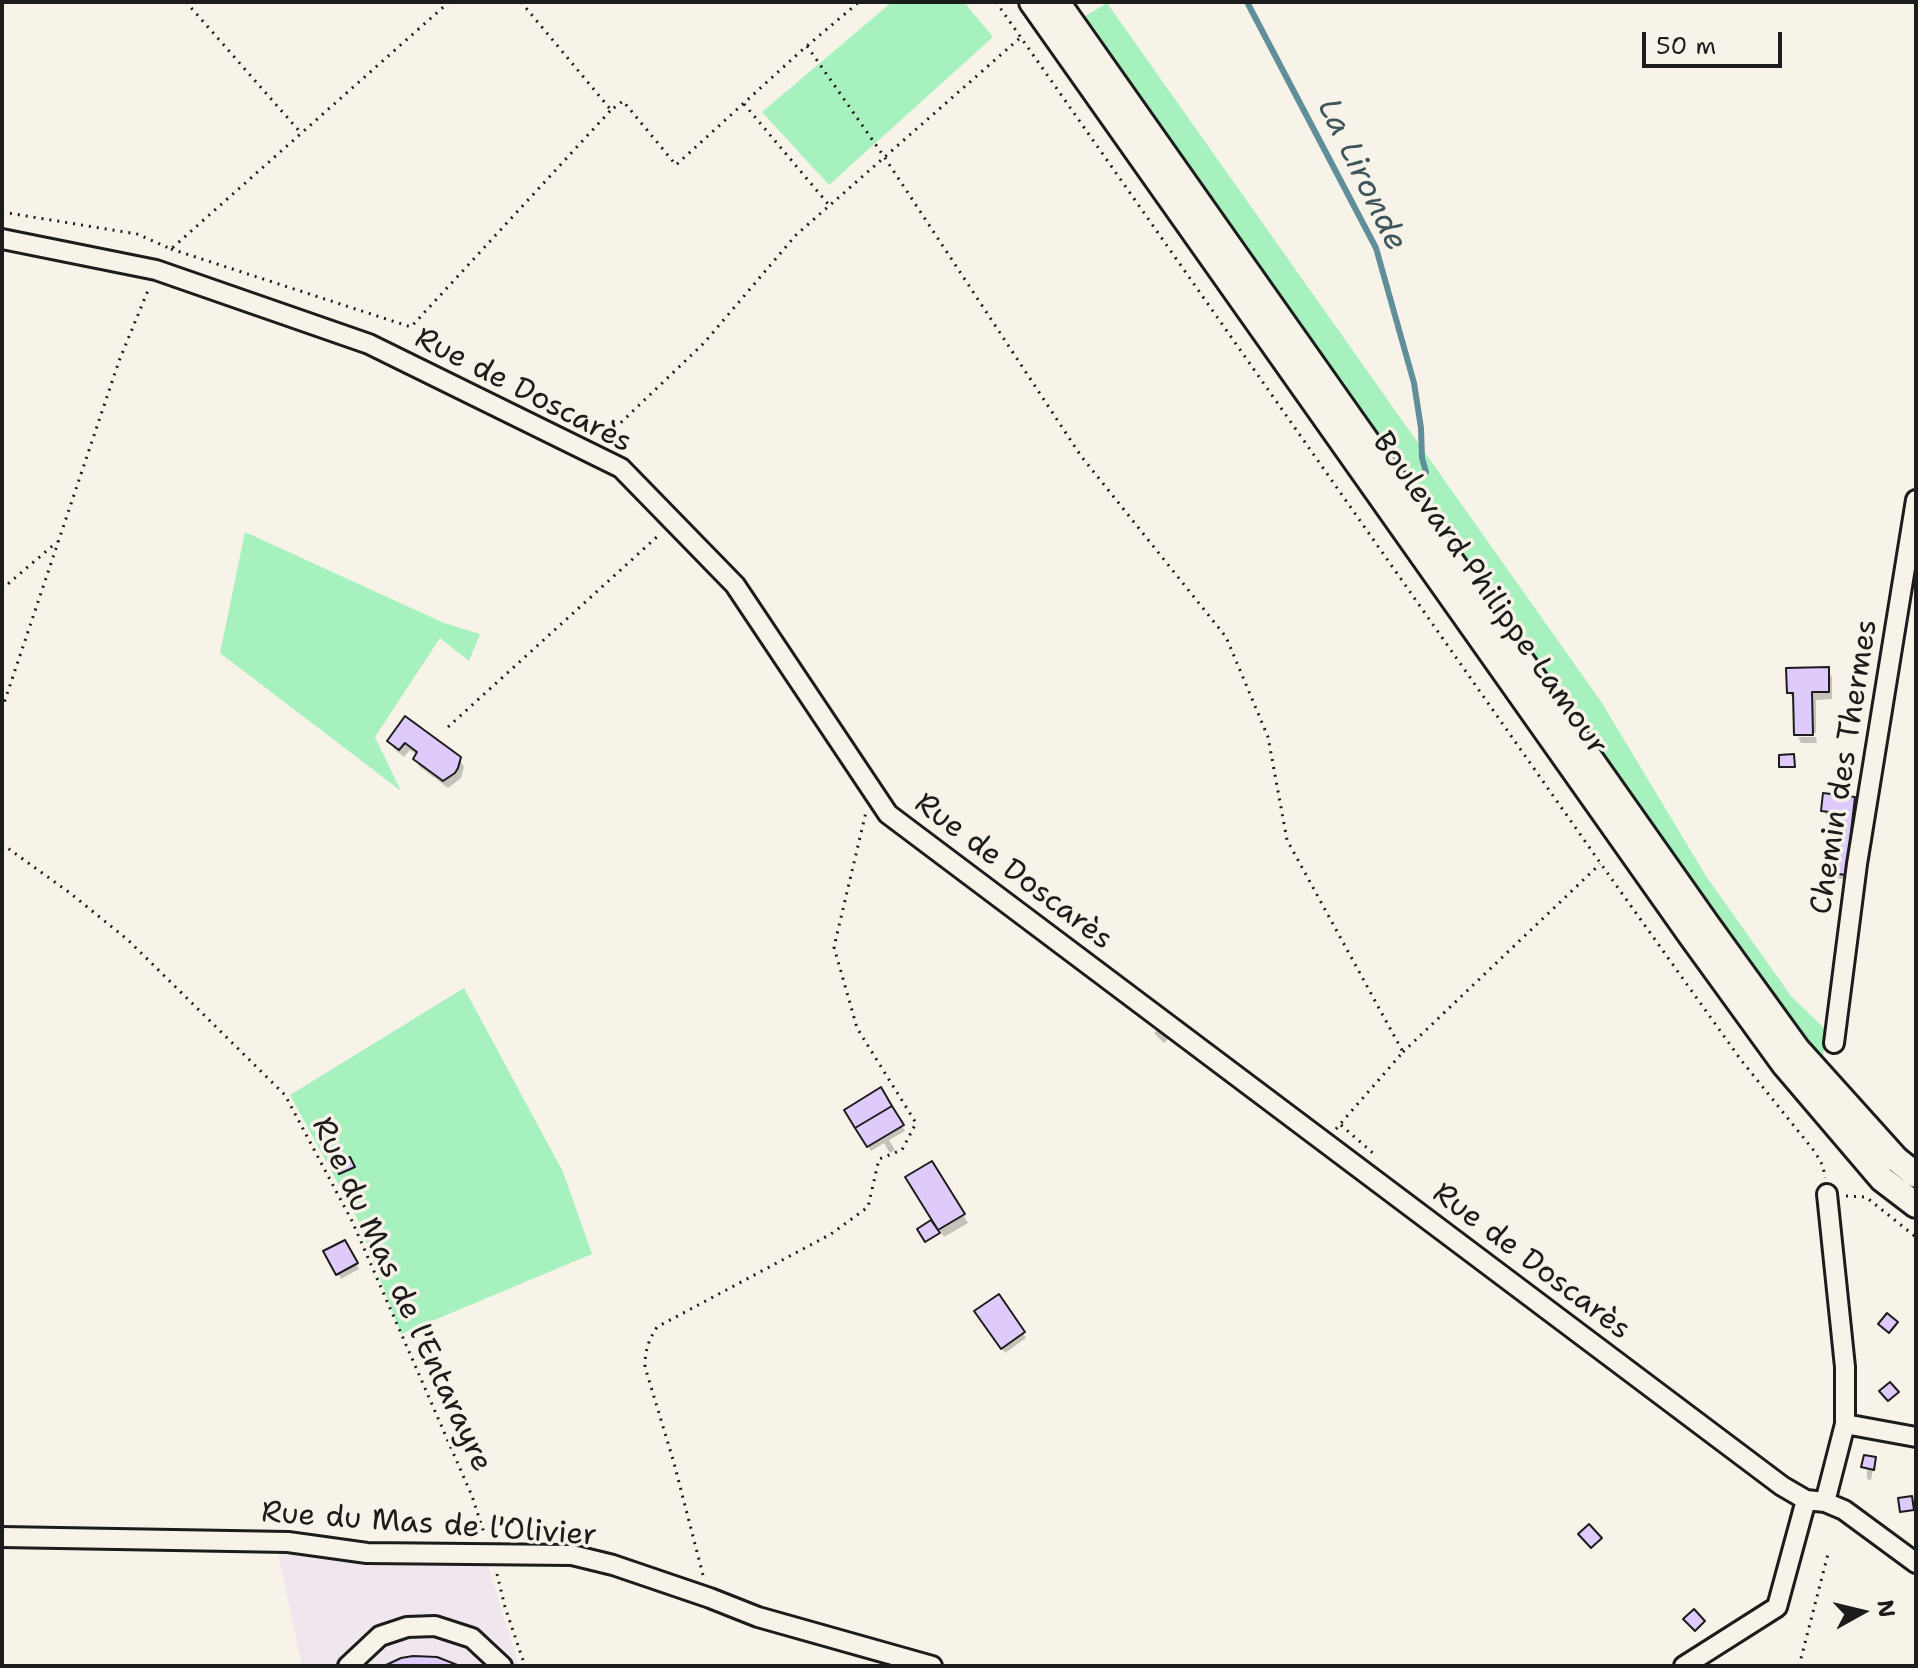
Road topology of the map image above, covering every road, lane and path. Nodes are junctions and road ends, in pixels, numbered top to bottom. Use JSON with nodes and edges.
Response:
{"nodes":[{"id":1,"x":186,"y":2,"type":"edge"},
{"id":2,"x":449,"y":2,"type":"edge"},
{"id":3,"x":521,"y":2,"type":"edge"},
{"id":4,"x":859,"y":2,"type":"edge"},
{"id":5,"x":996,"y":2,"type":"edge"},
{"id":6,"x":1032,"y":2,"type":"edge"},
{"id":7,"x":1057,"y":2,"type":"edge"},
{"id":8,"x":1021,"y":37,"type":"junction"},
{"id":9,"x":807,"y":46,"type":"junction"},
{"id":10,"x":744,"y":104,"type":"junction"},
{"id":11,"x":611,"y":110,"type":"junction"},
{"id":12,"x":301,"y":133,"type":"junction"},
{"id":13,"x":885,"y":158,"type":"junction"},
{"id":14,"x":830,"y":206,"type":"junction"},
{"id":15,"x":2,"y":212,"type":"edge"},
{"id":16,"x":2,"y":239,"type":"edge"},
{"id":17,"x":171,"y":249,"type":"junction"},
{"id":18,"x":156,"y":270,"type":"junction"},
{"id":19,"x":597,"y":456,"type":"junction"},
{"id":20,"x":1916,"y":500,"type":"edge"},
{"id":21,"x":666,"y":528,"type":"dead end"},
{"id":22,"x":59,"y":540,"type":"junction"},
{"id":23,"x":2,"y":589,"type":"edge"},
{"id":24,"x":2,"y":709,"type":"edge"},
{"id":25,"x":448,"y":727,"type":"dead end"},
{"id":26,"x":871,"y":789,"type":"junction"},
{"id":27,"x":2,"y":844,"type":"edge"},
{"id":28,"x":1601,"y":864,"type":"junction"},
{"id":29,"x":1834,"y":1043,"type":"dead end"},
{"id":30,"x":1403,"y":1052,"type":"junction"},
{"id":31,"x":1334,"y":1131,"type":"dead end"},
{"id":32,"x":1916,"y":1175,"type":"edge"},
{"id":33,"x":1827,"y":1194,"type":"junction"},
{"id":34,"x":1916,"y":1205,"type":"edge"},
{"id":35,"x":1916,"y":1237,"type":"edge"},
{"id":36,"x":1845,"y":1424,"type":"junction"},
{"id":37,"x":1916,"y":1437,"type":"edge"},
{"id":38,"x":1806,"y":1500,"type":"junction"},
{"id":39,"x":1825,"y":1502,"type":"junction"},
{"id":40,"x":2,"y":1537,"type":"edge"},
{"id":41,"x":1829,"y":1550,"type":"dead end"},
{"id":42,"x":491,"y":1555,"type":"junction"},
{"id":43,"x":1916,"y":1563,"type":"edge"},
{"id":44,"x":710,"y":1598,"type":"junction"},
{"id":45,"x":348,"y":1666,"type":"edge"},
{"id":46,"x":502,"y":1666,"type":"edge"},
{"id":47,"x":525,"y":1666,"type":"edge"},
{"id":48,"x":932,"y":1666,"type":"edge"},
{"id":49,"x":1684,"y":1666,"type":"edge"},
{"id":50,"x":1799,"y":1666,"type":"edge"}],
"edges":[{"from":1,"to":12,"type":"path"},
{"from":2,"to":12,"type":"path"},
{"from":3,"to":11,"type":"path"},
{"from":4,"to":9,"type":"path"},
{"from":5,"to":8,"type":"path"},
{"from":6,"to":34,"type":"main road","name":"Boulevard Philippe Lamour"},
{"from":7,"to":32,"type":"main road","name":"Boulevard Philippe Lamour"},
{"from":8,"to":13,"type":"path"},
{"from":8,"to":28,"type":"path"},
{"from":9,"to":10,"type":"path"},
{"from":9,"to":13,"type":"path"},
{"from":10,"to":11,"type":"path"},
{"from":10,"to":14,"type":"path"},
{"from":11,"to":17,"type":"path"},
{"from":12,"to":17,"type":"path"},
{"from":13,"to":14,"type":"path"},
{"from":13,"to":30,"type":"path"},
{"from":14,"to":19,"type":"path"},
{"from":15,"to":17,"type":"path"},
{"from":16,"to":18,"type":"street","name":"Rue de Doscarès"},
{"from":18,"to":19,"type":"street","name":"Rue de Doscarès"},
{"from":18,"to":22,"type":"path"},
{"from":19,"to":26,"type":"street","name":"Rue de Doscarès"},
{"from":20,"to":29,"type":"street","name":"Chemin des Thermes"},
{"from":21,"to":25,"type":"path"},
{"from":22,"to":23,"type":"path"},
{"from":22,"to":24,"type":"path"},
{"from":26,"to":38,"type":"street","name":"Rue de Doscarès"},
{"from":26,"to":44,"type":"path"},
{"from":27,"to":42,"type":"path","name":"Rue du Mas de l'Entarayre"},
{"from":28,"to":30,"type":"path"},
{"from":28,"to":33,"type":"path"},
{"from":30,"to":31,"type":"path"},
{"from":33,"to":35,"type":"path"},
{"from":33,"to":36,"type":"street"},
{"from":36,"to":37,"type":"street"},
{"from":36,"to":39,"type":"street"},
{"from":38,"to":39,"type":"street","name":"Rue de Doscarès"},
{"from":38,"to":49,"type":"street"},
{"from":39,"to":43,"type":"street","name":"Rue de Doscarès"},
{"from":40,"to":42,"type":"street","name":"Rue du Mas de l'Olivier"},
{"from":41,"to":50,"type":"path"},
{"from":42,"to":44,"type":"street","name":"Rue du Mas de l'Olivier"},
{"from":42,"to":47,"type":"path","name":"Rue du Mas de l'Entarayre"},
{"from":44,"to":48,"type":"street","name":"Rue du Mas de l'Olivier"},
{"from":45,"to":46,"type":"street"}]}
